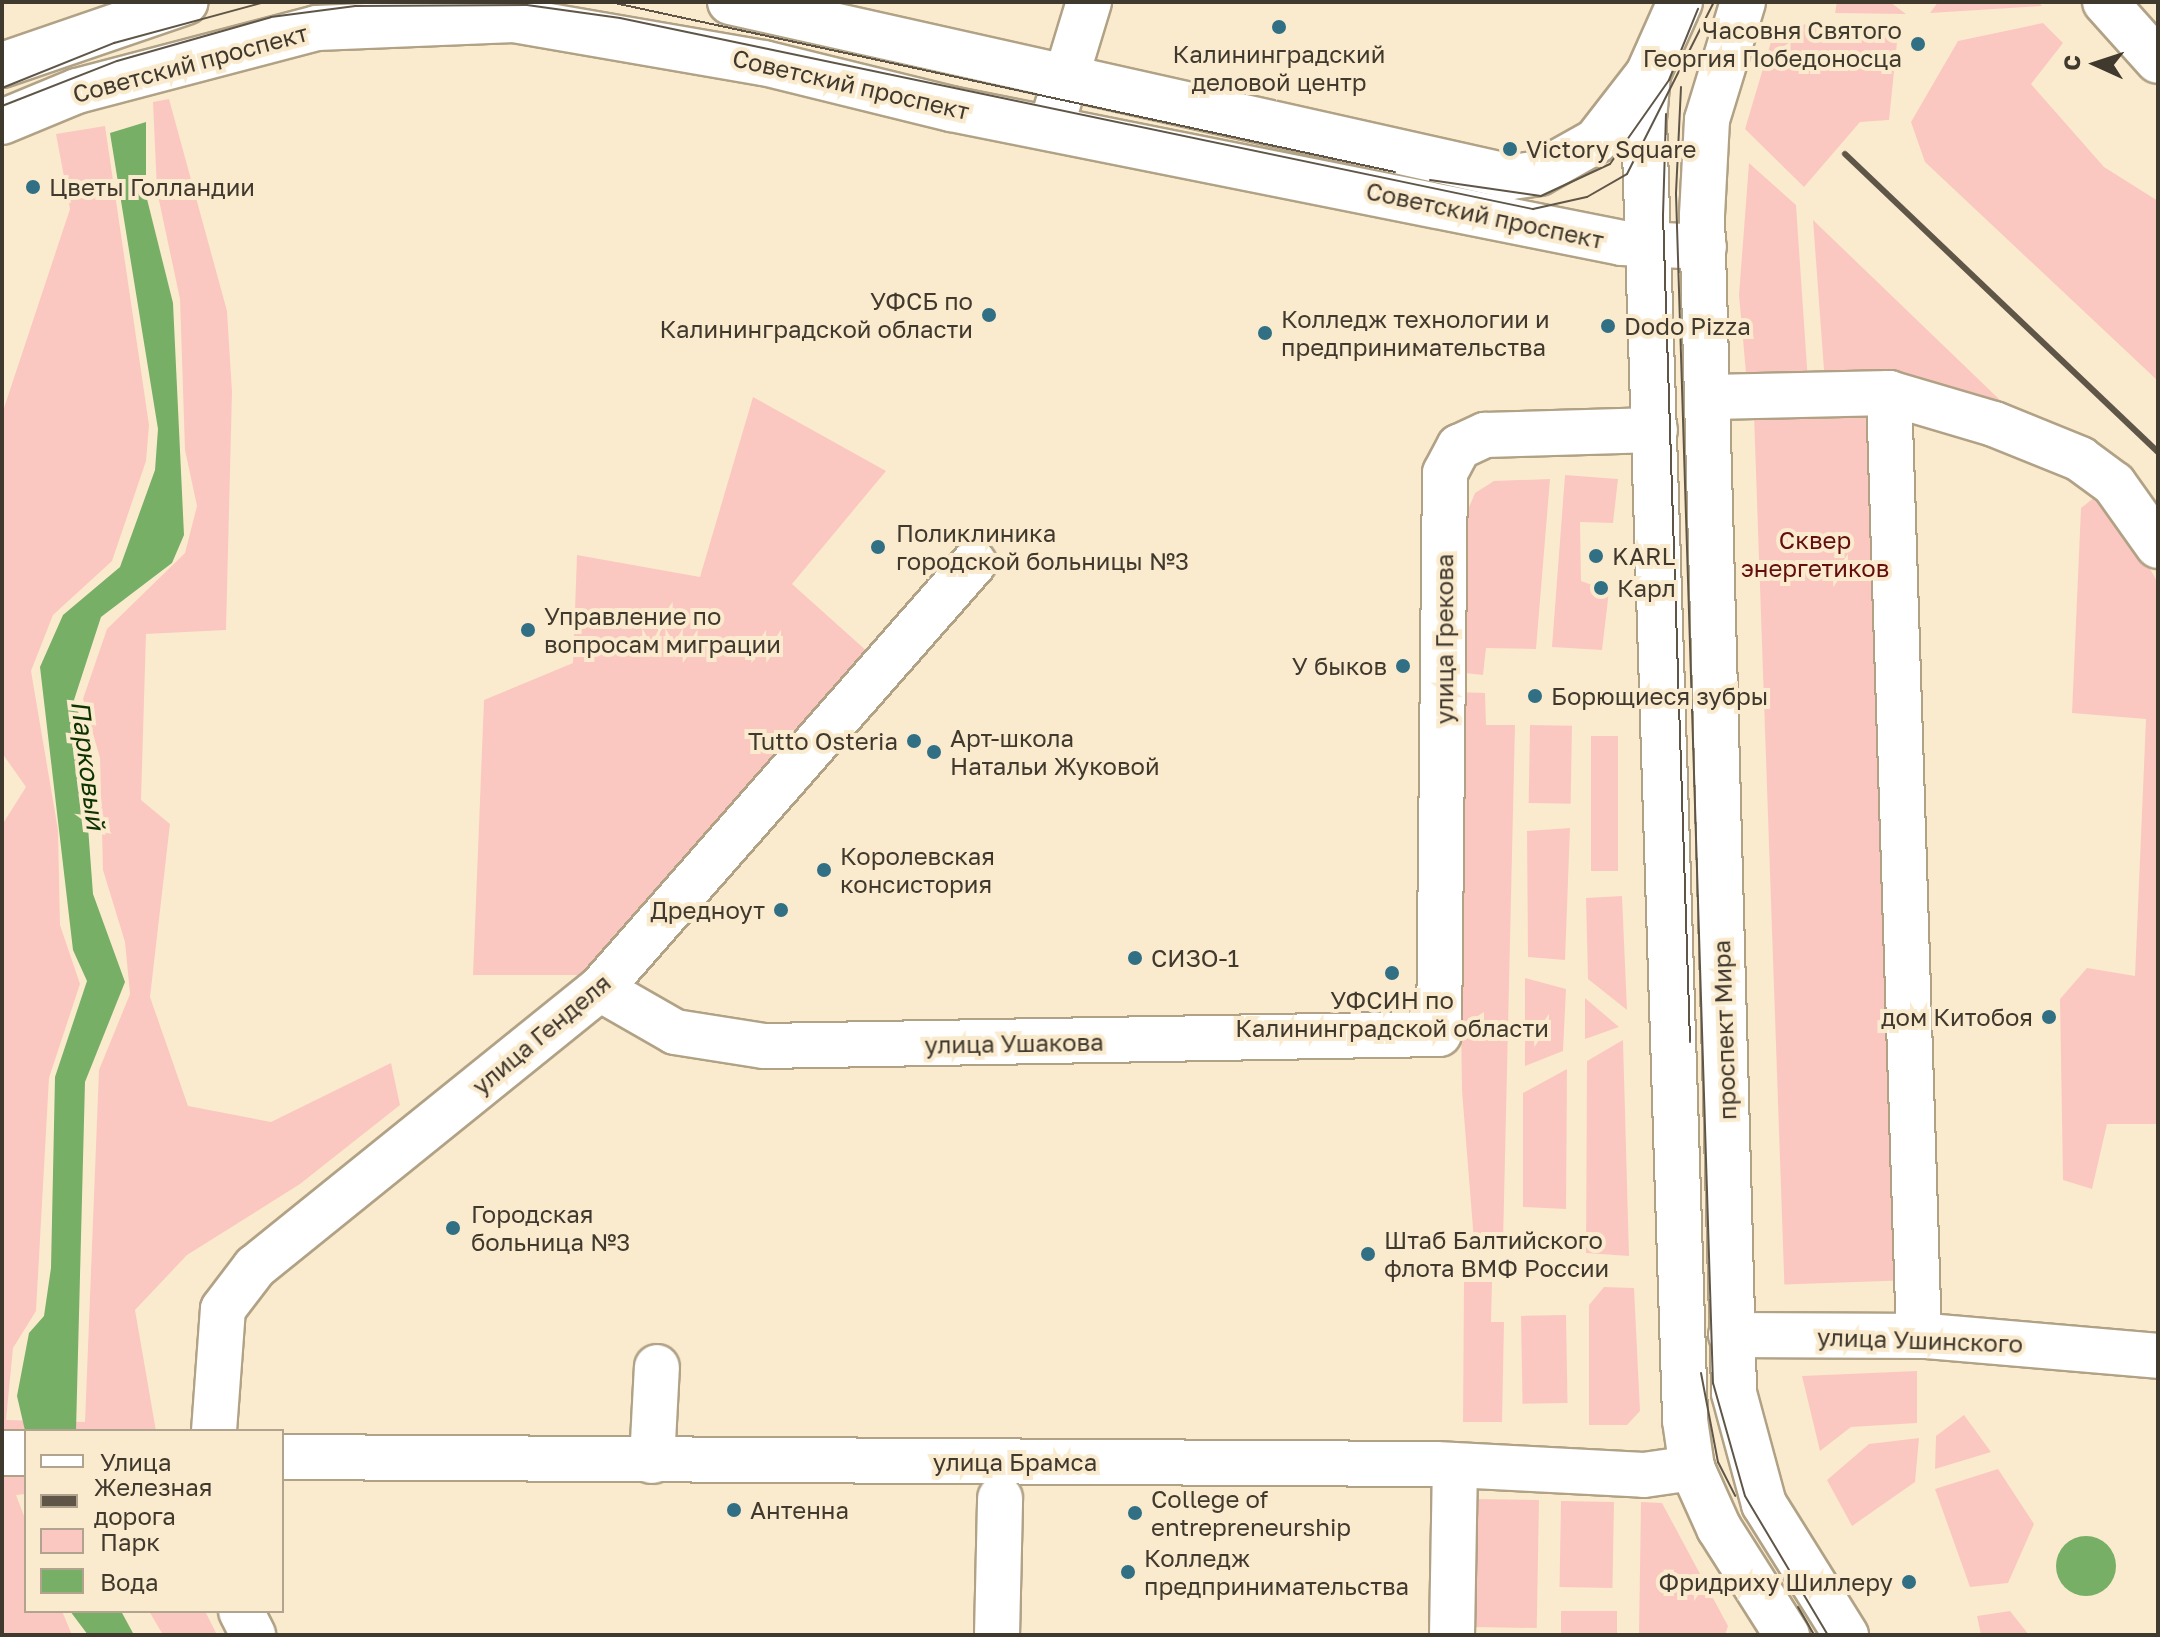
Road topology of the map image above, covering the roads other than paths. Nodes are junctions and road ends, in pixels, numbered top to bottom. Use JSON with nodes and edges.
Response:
{"nodes":[{"id":1,"x":186,"y":2,"type":"edge"},
{"id":2,"x":730,"y":2,"type":"edge"},
{"id":3,"x":1089,"y":2,"type":"edge"},
{"id":4,"x":1680,"y":2,"type":"edge"},
{"id":5,"x":1743,"y":2,"type":"edge"},
{"id":6,"x":2105,"y":2,"type":"edge"},
{"id":7,"x":444,"y":21,"type":"edge"},
{"id":8,"x":2158,"y":61,"type":"edge"},
{"id":9,"x":2,"y":65,"type":"edge"},
{"id":10,"x":1648,"y":74,"type":"junction"},
{"id":11,"x":1063,"y":78,"type":"junction"},
{"id":12,"x":2,"y":122,"type":"edge"},
{"id":13,"x":1051,"y":127,"type":"junction"},
{"id":14,"x":1703,"y":231,"type":"junction"},
{"id":15,"x":1648,"y":248,"type":"junction"},
{"id":16,"x":1889,"y":393,"type":"junction"},
{"id":17,"x":1712,"y":397,"type":"junction"},
{"id":18,"x":1654,"y":414,"type":"junction"},
{"id":19,"x":2158,"y":546,"type":"edge"},
{"id":20,"x":974,"y":563,"type":"dead end"},
{"id":21,"x":600,"y":989,"type":"junction"},
{"id":22,"x":1439,"y":1034,"type":"joint"},
{"id":23,"x":1681,"y":1335,"type":"junction"},
{"id":24,"x":1751,"y":1335,"type":"junction"},
{"id":25,"x":1919,"y":1336,"type":"junction"},
{"id":26,"x":2158,"y":1356,"type":"edge"},
{"id":27,"x":657,"y":1367,"type":"dead end"},
{"id":28,"x":214,"y":1429,"type":"edge"},
{"id":29,"x":2,"y":1453,"type":"edge"},
{"id":30,"x":24,"y":1453,"type":"edge"},
{"id":31,"x":1746,"y":1456,"type":"junction"},
{"id":32,"x":284,"y":1457,"type":"edge"},
{"id":33,"x":652,"y":1461,"type":"junction"},
{"id":34,"x":1455,"y":1466,"type":"junction"},
{"id":35,"x":1692,"y":1468,"type":"junction"},
{"id":36,"x":1000,"y":1498,"type":"dead end"},
{"id":37,"x":242,"y":1613,"type":"edge"},
{"id":38,"x":253,"y":1635,"type":"edge"},
{"id":39,"x":997,"y":1635,"type":"edge"},
{"id":40,"x":1452,"y":1635,"type":"edge"},
{"id":41,"x":1787,"y":1635,"type":"edge"},
{"id":42,"x":1846,"y":1635,"type":"edge"}],
"edges":[{"from":1,"to":9,"type":"main road"},
{"from":2,"to":11,"type":"main road","name":"Советский проспект"},
{"from":3,"to":11,"type":"main road"},
{"from":4,"to":10,"type":"main road"},
{"from":5,"to":14,"type":"main road"},
{"from":6,"to":8,"type":"main road"},
{"from":7,"to":12,"type":"main road","name":"Советский проспект"},
{"from":7,"to":13,"type":"main road","name":"Советский проспект"},
{"from":10,"to":11,"type":"main road","name":"Советский проспект"},
{"from":10,"to":15,"type":"main road"},
{"from":11,"to":13,"type":"main road"},
{"from":13,"to":15,"type":"main road","name":"Советский проспект"},
{"from":14,"to":15,"type":"main road","name":"Советский проспект"},
{"from":14,"to":17,"type":"main road","name":"проспект Мира"},
{"from":15,"to":18,"type":"main road"},
{"from":16,"to":17,"type":"main road"},
{"from":16,"to":19,"type":"main road"},
{"from":16,"to":25,"type":"main road"},
{"from":17,"to":18,"type":"main road"},
{"from":17,"to":24,"type":"main road","name":"проспект Мира"},
{"from":18,"to":22,"type":"main road","name":"улица Грекова"},
{"from":18,"to":23,"type":"main road"},
{"from":20,"to":21,"type":"main road","name":"улица Генделя"},
{"from":21,"to":22,"type":"main road","name":"улица Ушакова"},
{"from":21,"to":28,"type":"main road","name":"улица Генделя"},
{"from":23,"to":24,"type":"main road","name":"улица Ушинского"},
{"from":23,"to":35,"type":"main road"},
{"from":24,"to":25,"type":"main road","name":"улица Ушинского"},
{"from":24,"to":31,"type":"main road","name":"проспект Мира"},
{"from":25,"to":26,"type":"main road","name":"улица Ушинского"},
{"from":27,"to":33,"type":"main road"},
{"from":29,"to":30,"type":"main road"},
{"from":31,"to":35,"type":"main road","name":"улица Брамса"},
{"from":31,"to":42,"type":"main road","name":"проспект Мира"},
{"from":32,"to":33,"type":"main road","name":"улица Брамса"},
{"from":33,"to":34,"type":"main road","name":"улица Брамса"},
{"from":34,"to":35,"type":"main road","name":"улица Брамса"},
{"from":34,"to":40,"type":"main road"},
{"from":35,"to":41,"type":"main road"},
{"from":36,"to":39,"type":"main road"},
{"from":37,"to":38,"type":"main road"}]}
